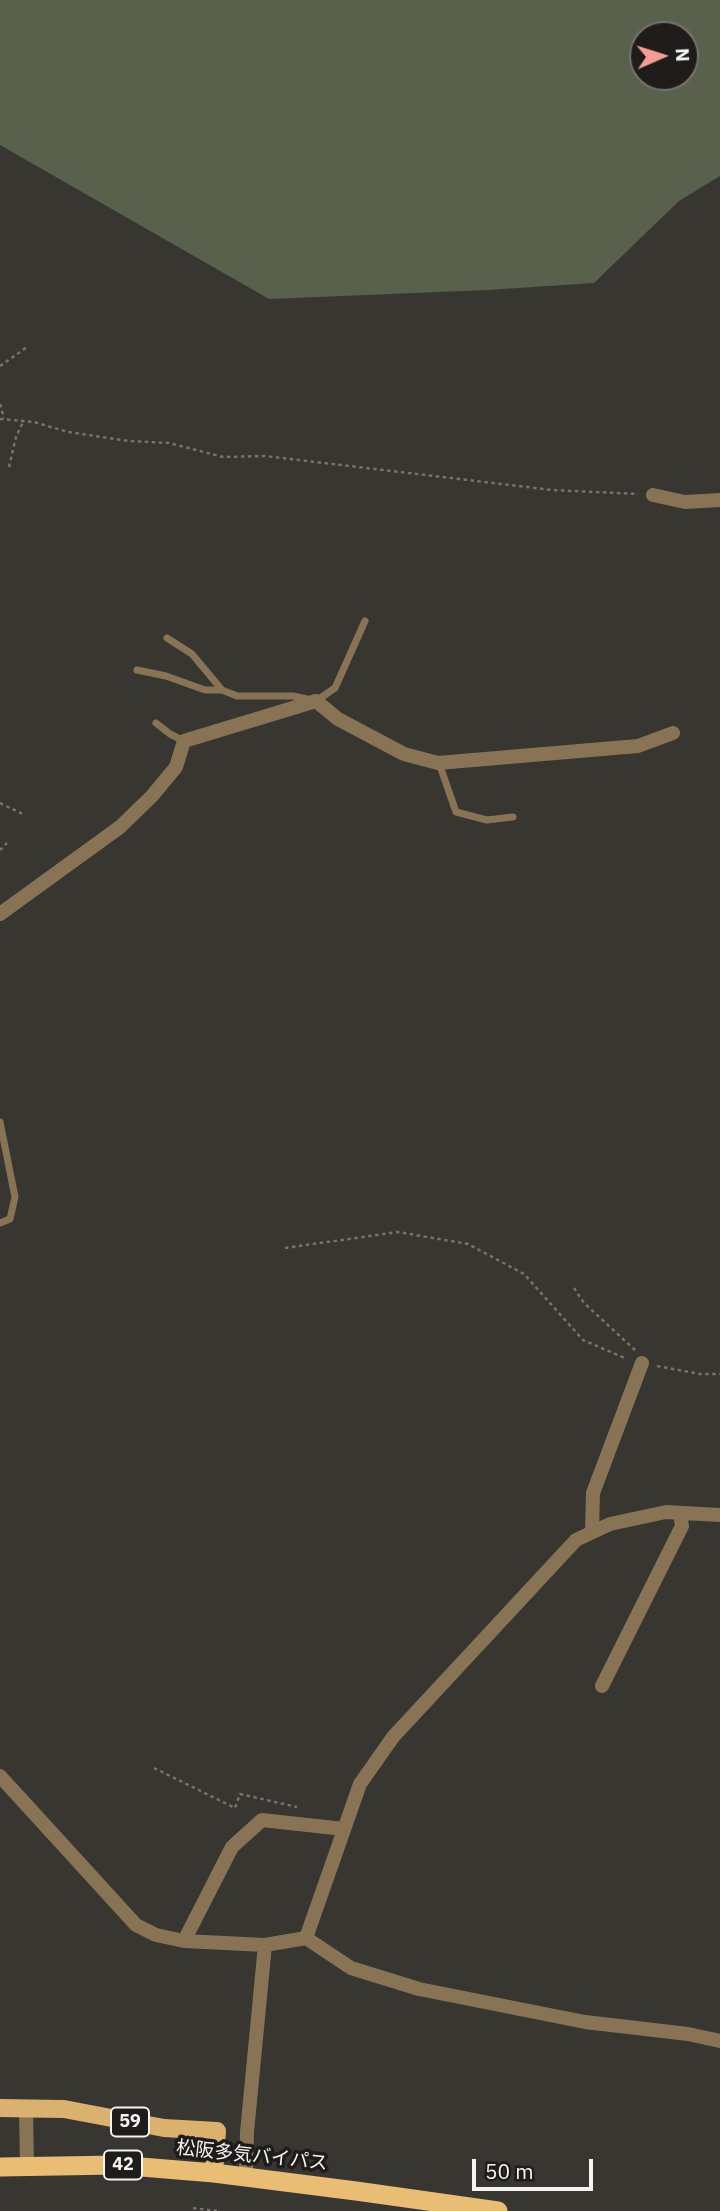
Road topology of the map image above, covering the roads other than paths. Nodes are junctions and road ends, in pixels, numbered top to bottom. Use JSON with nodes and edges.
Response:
{"nodes":[{"id":1,"x":653,"y":495,"type":"road end"},
{"id":2,"x":720,"y":500,"type":"edge"},
{"id":3,"x":365,"y":621,"type":"dead end"},
{"id":4,"x":167,"y":638,"type":"dead end"},
{"id":5,"x":137,"y":670,"type":"dead end"},
{"id":6,"x":222,"y":690,"type":"junction"},
{"id":7,"x":316,"y":701,"type":"junction"},
{"id":8,"x":156,"y":723,"type":"dead end"},
{"id":9,"x":673,"y":733,"type":"dead end"},
{"id":10,"x":184,"y":741,"type":"junction"},
{"id":11,"x":438,"y":763,"type":"junction"},
{"id":12,"x":513,"y":817,"type":"dead end"},
{"id":13,"x":0,"y":914,"type":"edge"},
{"id":14,"x":0,"y":1122,"type":"edge"},
{"id":15,"x":0,"y":1223,"type":"edge"},
{"id":16,"x":642,"y":1363,"type":"road end"},
{"id":17,"x":680,"y":1513,"type":"junction"},
{"id":18,"x":720,"y":1515,"type":"edge"},
{"id":19,"x":592,"y":1532,"type":"junction"},
{"id":20,"x":602,"y":1686,"type":"dead end"},
{"id":21,"x":0,"y":1776,"type":"edge"},
{"id":22,"x":345,"y":1829,"type":"junction"},
{"id":23,"x":306,"y":1938,"type":"junction"},
{"id":24,"x":184,"y":1941,"type":"junction"},
{"id":25,"x":265,"y":1945,"type":"junction"},
{"id":26,"x":720,"y":2041,"type":"edge"},
{"id":27,"x":0,"y":2108,"type":"edge"},
{"id":28,"x":26,"y":2108,"type":"junction"},
{"id":29,"x":0,"y":2167,"type":"edge"},
{"id":30,"x":27,"y":2167,"type":"junction"},
{"id":31,"x":214,"y":2174,"type":"junction"},
{"id":32,"x":246,"y":2176,"type":"junction"},
{"id":33,"x":498,"y":2211,"type":"edge"}],
"edges":[{"from":1,"to":2,"type":"street"},
{"from":3,"to":7,"type":"lane"},
{"from":4,"to":6,"type":"lane"},
{"from":5,"to":6,"type":"lane"},
{"from":6,"to":7,"type":"lane"},
{"from":7,"to":10,"type":"street"},
{"from":7,"to":11,"type":"street"},
{"from":8,"to":10,"type":"lane"},
{"from":9,"to":11,"type":"street"},
{"from":10,"to":13,"type":"street"},
{"from":11,"to":12,"type":"lane"},
{"from":14,"to":15,"type":"lane"},
{"from":16,"to":19,"type":"street"},
{"from":17,"to":18,"type":"street"},
{"from":17,"to":19,"type":"street"},
{"from":17,"to":20,"type":"street"},
{"from":19,"to":22,"type":"street"},
{"from":21,"to":24,"type":"street"},
{"from":22,"to":23,"type":"street"},
{"from":22,"to":24,"type":"street"},
{"from":23,"to":25,"type":"street"},
{"from":23,"to":26,"type":"street"},
{"from":24,"to":25,"type":"street"},
{"from":25,"to":32,"type":"street"},
{"from":27,"to":28,"type":"main road","number":"59"},
{"from":28,"to":30,"type":"street"},
{"from":28,"to":31,"type":"main road","number":"59"},
{"from":29,"to":30,"type":"highway","name":"松阪多気バイパス","number":"42"},
{"from":30,"to":31,"type":"highway","name":"松阪多気バイパス","number":"42"},
{"from":31,"to":32,"type":"highway","name":"松阪多気バイパス","number":"42"},
{"from":32,"to":33,"type":"highway","name":"松阪多気バイパス","number":"42"}]}
